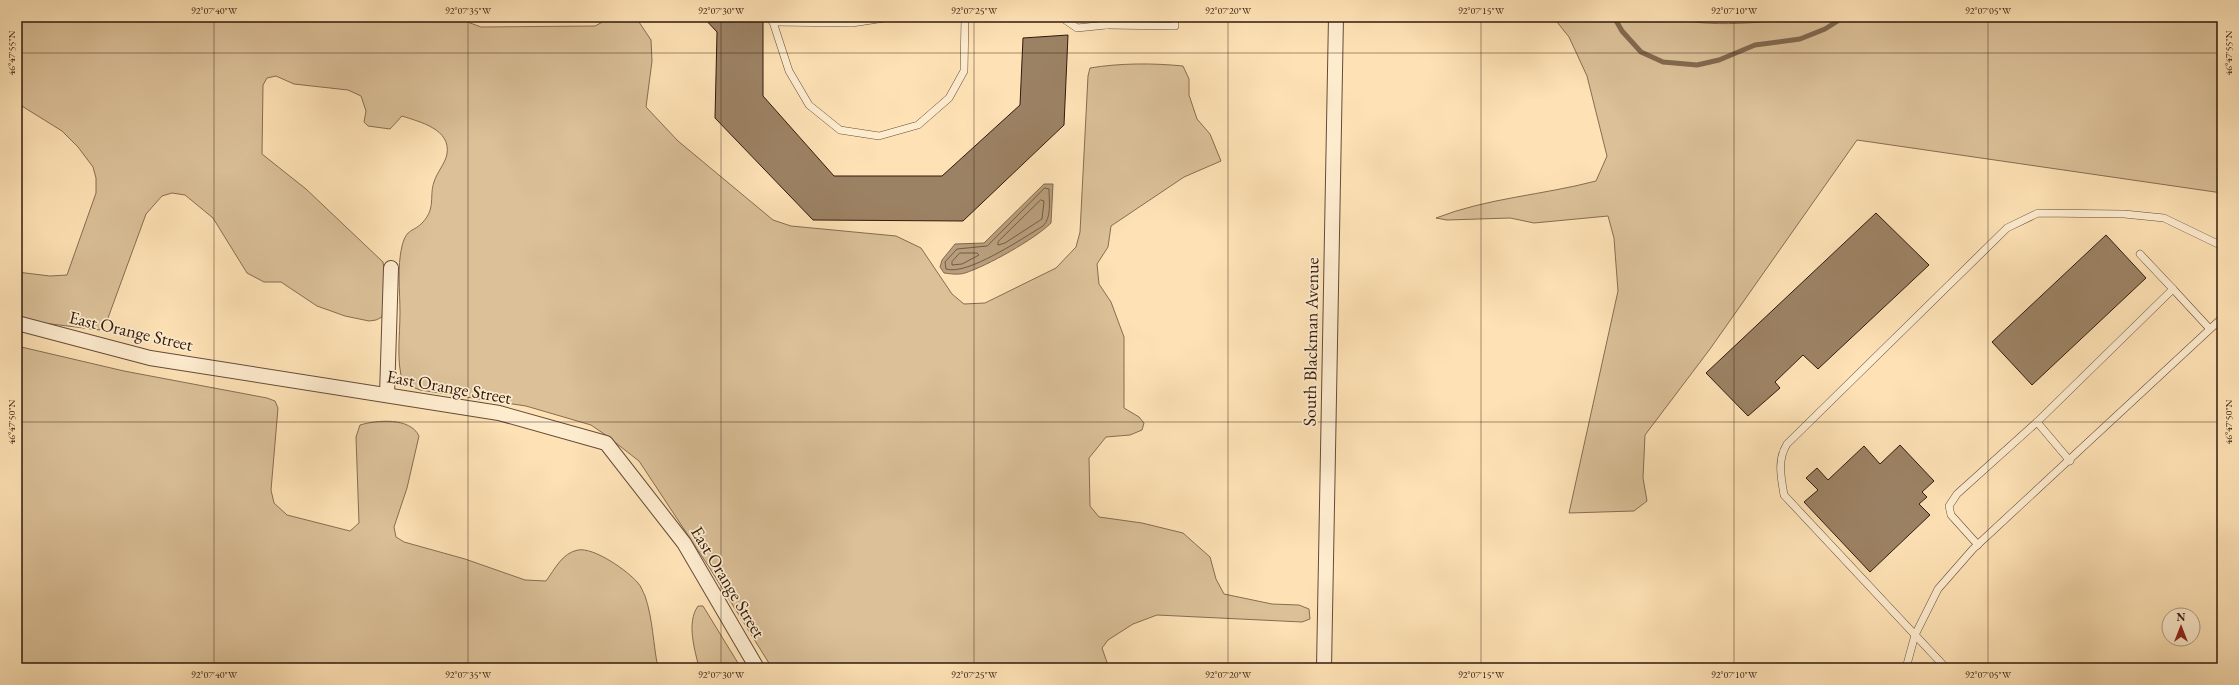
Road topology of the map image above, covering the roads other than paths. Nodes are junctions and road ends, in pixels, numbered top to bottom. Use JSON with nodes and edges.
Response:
{"nodes":[{"id":1,"x":891,"y":17,"type":"edge"},
{"id":2,"x":965,"y":17,"type":"edge"},
{"id":3,"x":1061,"y":17,"type":"edge"},
{"id":4,"x":1122,"y":17,"type":"edge"},
{"id":5,"x":1175,"y":17,"type":"edge"},
{"id":6,"x":1336,"y":17,"type":"edge"},
{"id":7,"x":770,"y":19,"type":"edge"},
{"id":8,"x":1106,"y":25,"type":"junction"},
{"id":9,"x":2222,"y":246,"type":"edge"},
{"id":10,"x":2140,"y":254,"type":"dead end"},
{"id":11,"x":391,"y":268,"type":"dead end"},
{"id":12,"x":2174,"y":289,"type":"junction"},
{"id":13,"x":2222,"y":318,"type":"edge"},
{"id":14,"x":17,"y":323,"type":"edge"},
{"id":15,"x":2209,"y":328,"type":"junction"},
{"id":16,"x":387,"y":395,"type":"junction"},
{"id":17,"x":2037,"y":422,"type":"junction"},
{"id":18,"x":2070,"y":461,"type":"junction"},
{"id":19,"x":1978,"y":545,"type":"junction"},
{"id":20,"x":1915,"y":635,"type":"junction"},
{"id":21,"x":757,"y":668,"type":"edge"},
{"id":22,"x":1324,"y":668,"type":"edge"},
{"id":23,"x":1906,"y":668,"type":"edge"},
{"id":24,"x":1946,"y":668,"type":"edge"}],
"edges":[{"from":1,"to":7,"type":"lane"},
{"from":2,"to":7,"type":"lane"},
{"from":3,"to":8,"type":"lane"},
{"from":4,"to":8,"type":"lane"},
{"from":5,"to":8,"type":"lane"},
{"from":6,"to":22,"type":"street","name":"South Blackman Avenue"},
{"from":9,"to":20,"type":"lane"},
{"from":10,"to":12,"type":"lane"},
{"from":11,"to":16,"type":"street"},
{"from":12,"to":15,"type":"lane"},
{"from":12,"to":17,"type":"lane"},
{"from":13,"to":15,"type":"lane"},
{"from":14,"to":16,"type":"street","name":"East Orange Street"},
{"from":15,"to":18,"type":"lane"},
{"from":16,"to":21,"type":"street","name":"East Orange Street"},
{"from":17,"to":18,"type":"lane"},
{"from":17,"to":19,"type":"lane"},
{"from":18,"to":19,"type":"lane"},
{"from":19,"to":20,"type":"lane"},
{"from":20,"to":23,"type":"lane"},
{"from":20,"to":24,"type":"lane"}]}
